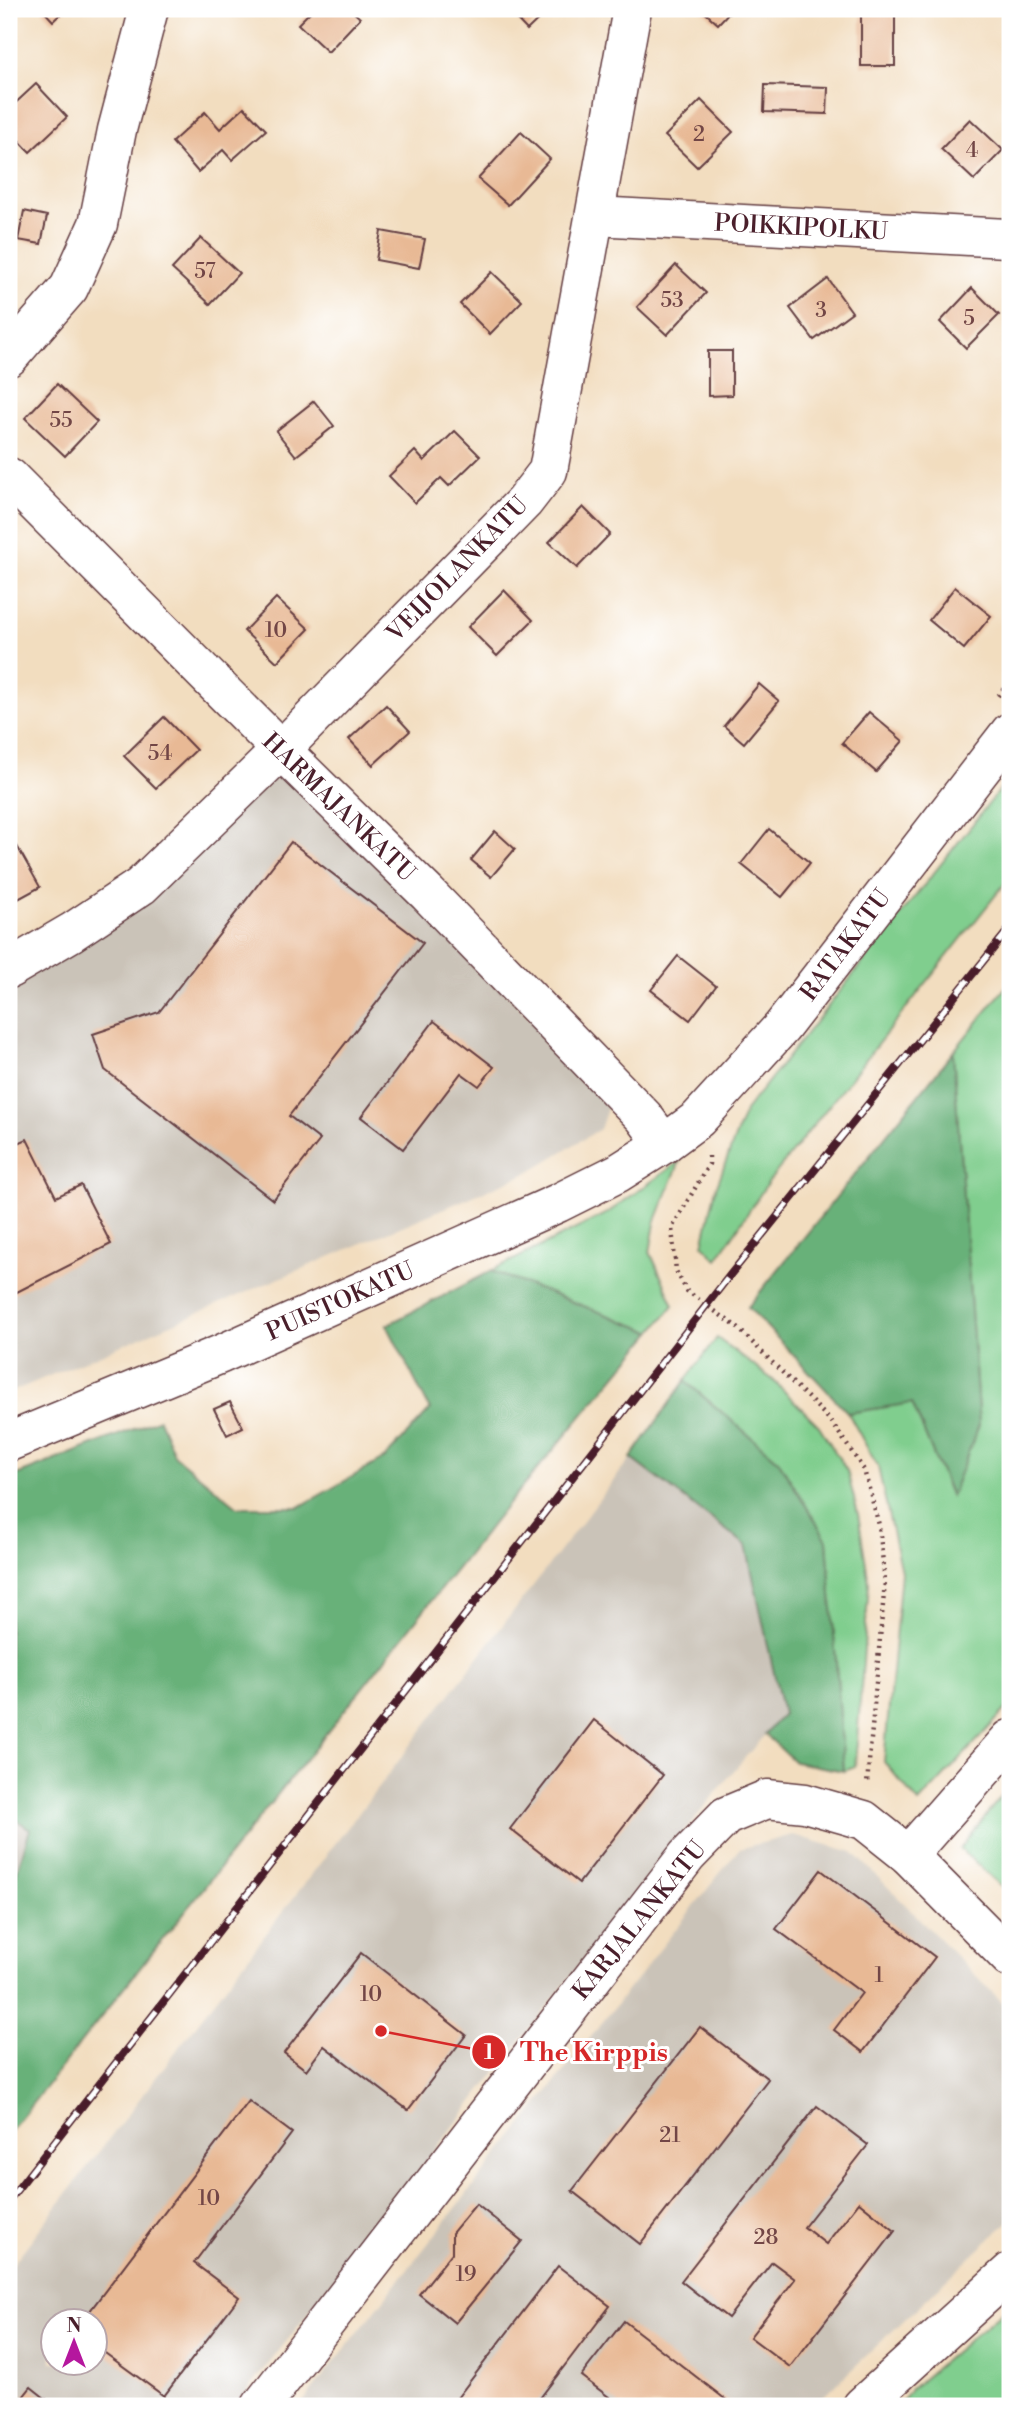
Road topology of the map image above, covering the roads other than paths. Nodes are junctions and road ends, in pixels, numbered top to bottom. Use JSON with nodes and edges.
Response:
{"nodes":[{"id":1,"x":149,"y":9,"type":"edge"},
{"id":2,"x":632,"y":9,"type":"edge"},
{"id":3,"x":595,"y":216,"type":"junction"},
{"id":4,"x":1007,"y":238,"type":"dead end"},
{"id":5,"x":9,"y":357,"type":"edge"},
{"id":6,"x":9,"y":477,"type":"edge"},
{"id":7,"x":1010,"y":732,"type":"edge"},
{"id":8,"x":281,"y":750,"type":"junction"},
{"id":9,"x":9,"y":969,"type":"edge"},
{"id":10,"x":664,"y":1144,"type":"junction"},
{"id":11,"x":9,"y":1442,"type":"edge"},
{"id":12,"x":1010,"y":1739,"type":"edge"},
{"id":13,"x":908,"y":1855,"type":"junction"},
{"id":14,"x":1010,"y":1958,"type":"edge"},
{"id":15,"x":1010,"y":2272,"type":"edge"},
{"id":16,"x":261,"y":2406,"type":"edge"},
{"id":17,"x":862,"y":2406,"type":"edge"}],
"edges":[{"from":1,"to":5,"type":"street"},
{"from":2,"to":3,"type":"street","name":"VEIJOLANKATU"},
{"from":3,"to":4,"type":"street","name":"POIKKIPOLKU"},
{"from":3,"to":8,"type":"street","name":"VEIJOLANKATU"},
{"from":6,"to":8,"type":"street","name":"HARMAJANKATU"},
{"from":7,"to":10,"type":"street","name":"RATAKATU"},
{"from":8,"to":9,"type":"street","name":"VEIJOLANKATU"},
{"from":8,"to":10,"type":"street","name":"HARMAJANKATU"},
{"from":10,"to":11,"type":"street","name":"PUISTOKATU"},
{"from":12,"to":13,"type":"street"},
{"from":13,"to":14,"type":"street"},
{"from":13,"to":16,"type":"street","name":"KARJALANKATU"},
{"from":15,"to":17,"type":"street"}]}
